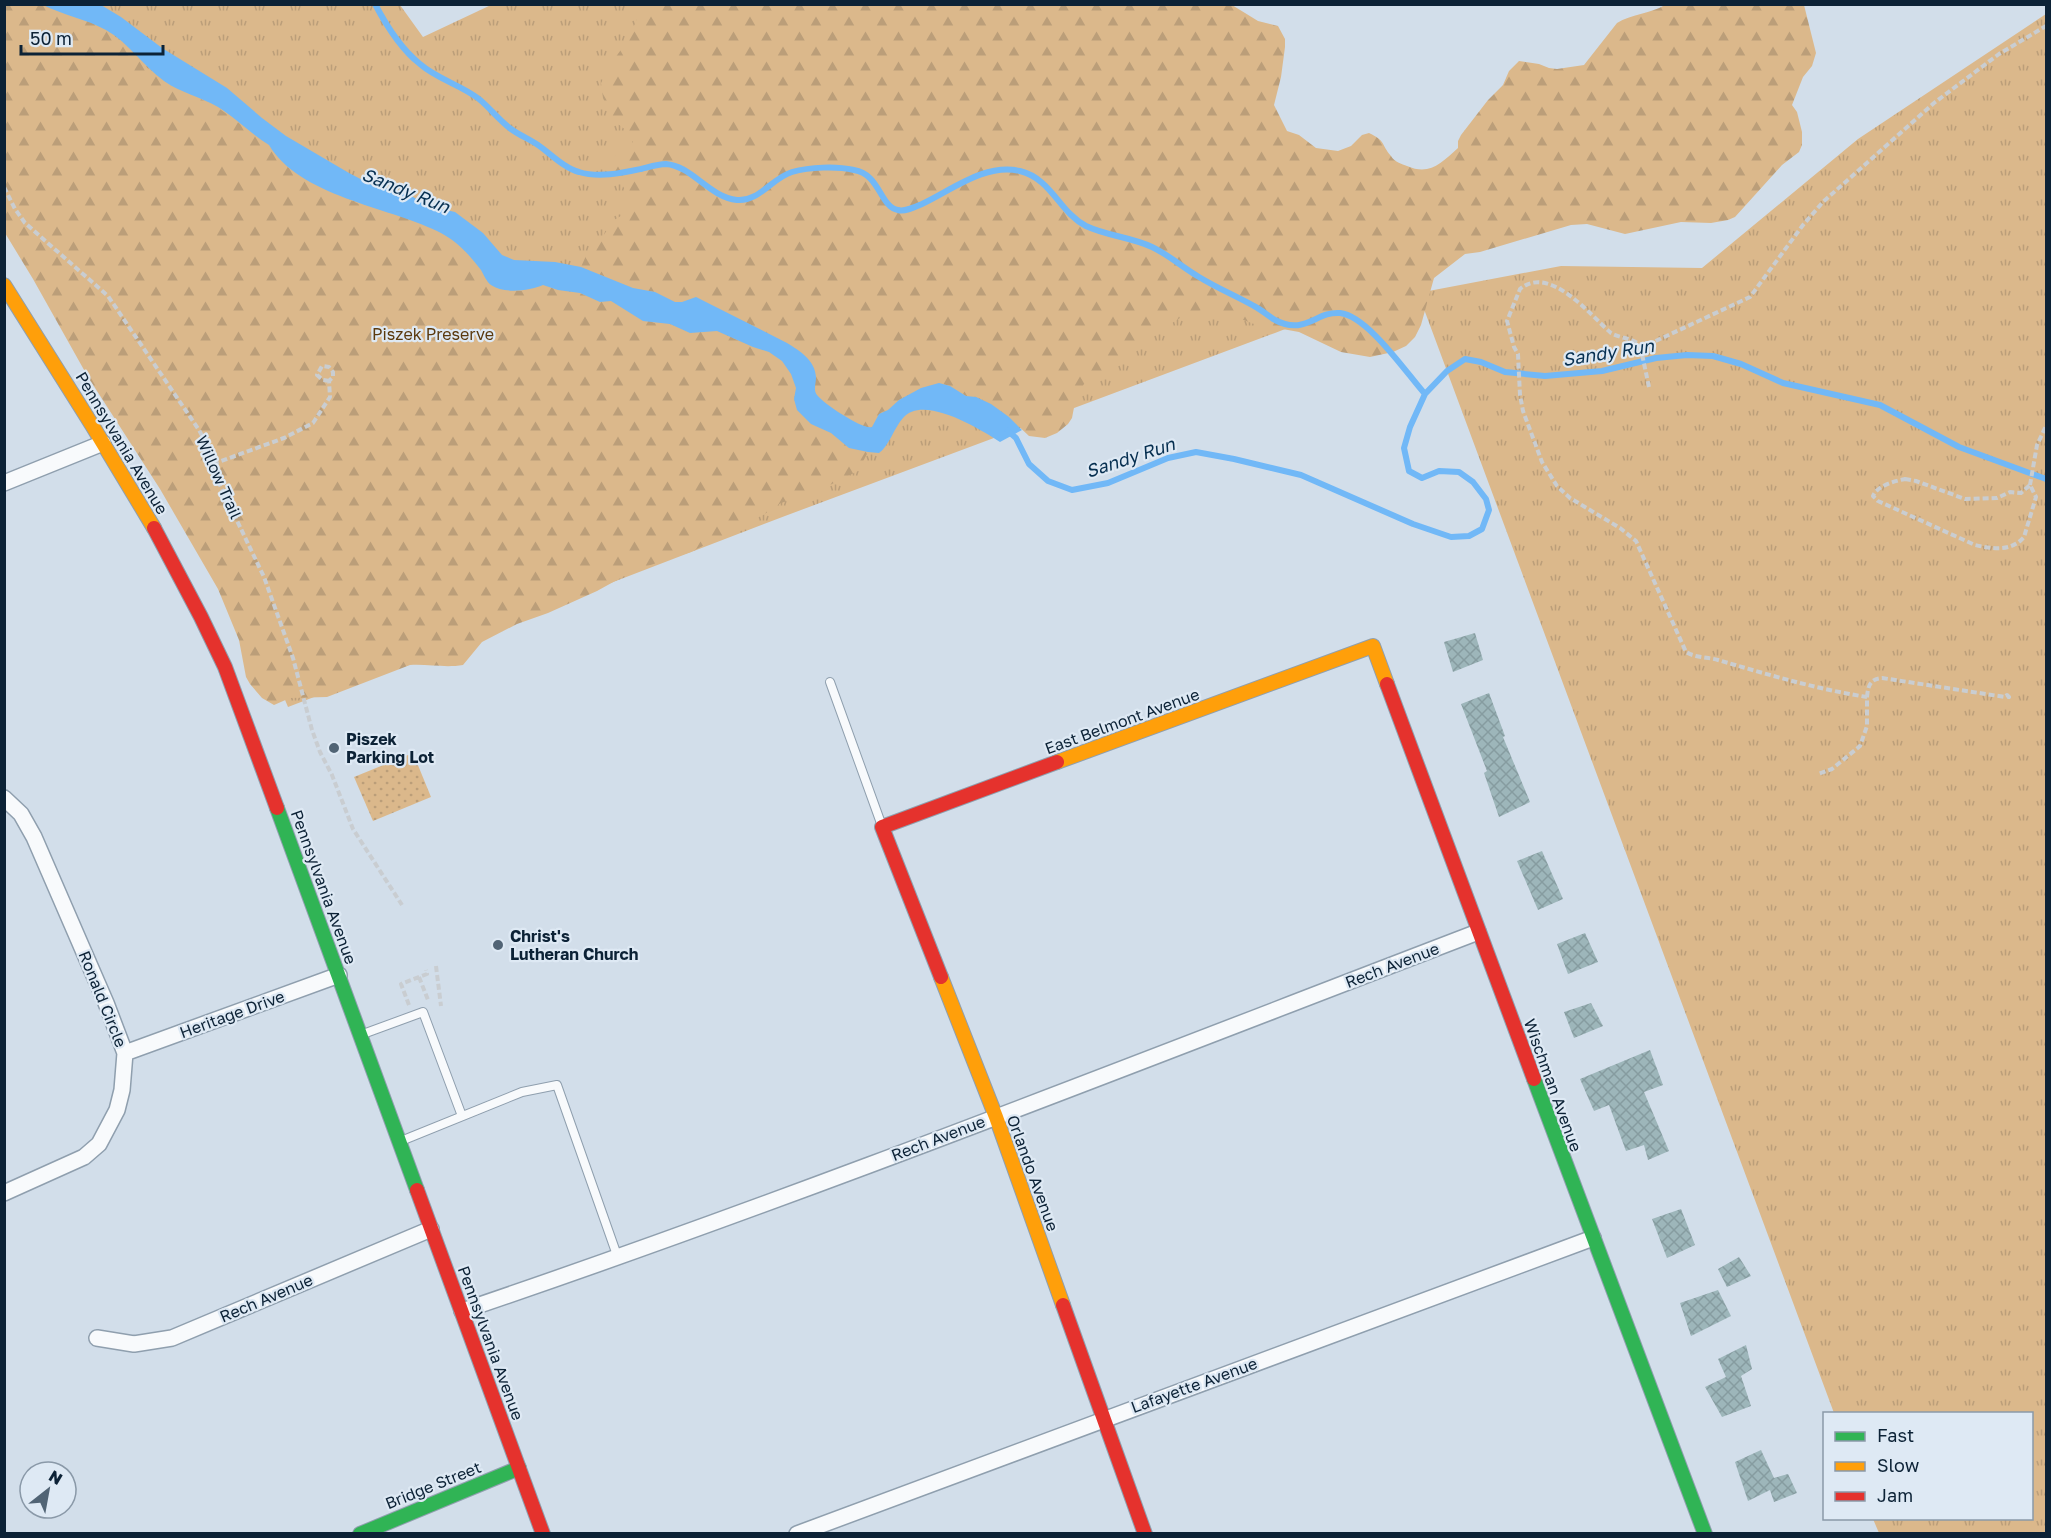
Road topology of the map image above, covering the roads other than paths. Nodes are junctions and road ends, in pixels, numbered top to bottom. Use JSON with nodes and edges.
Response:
{"nodes":[{"id":1,"x":4,"y":285,"type":"edge"},
{"id":2,"x":103,"y":443,"type":"junction"},
{"id":3,"x":4,"y":483,"type":"edge"},
{"id":4,"x":1373,"y":646,"type":"joint"},
{"id":5,"x":830,"y":682,"type":"dead end"},
{"id":6,"x":4,"y":798,"type":"edge"},
{"id":7,"x":882,"y":827,"type":"junction"},
{"id":8,"x":1478,"y":932,"type":"junction"},
{"id":9,"x":339,"y":975,"type":"junction"},
{"id":10,"x":360,"y":1035,"type":"junction"},
{"id":11,"x":125,"y":1053,"type":"junction"},
{"id":12,"x":462,"y":1116,"type":"junction"},
{"id":13,"x":996,"y":1117,"type":"junction"},
{"id":14,"x":400,"y":1142,"type":"junction"},
{"id":15,"x":4,"y":1193,"type":"edge"},
{"id":16,"x":431,"y":1229,"type":"junction"},
{"id":17,"x":1593,"y":1238,"type":"junction"},
{"id":18,"x":618,"y":1258,"type":"junction"},
{"id":19,"x":462,"y":1311,"type":"junction"},
{"id":20,"x":97,"y":1338,"type":"dead end"},
{"id":21,"x":1103,"y":1419,"type":"junction"},
{"id":22,"x":519,"y":1468,"type":"junction"},
{"id":23,"x":360,"y":1533,"type":"edge"},
{"id":24,"x":543,"y":1533,"type":"edge"},
{"id":25,"x":797,"y":1533,"type":"edge"},
{"id":26,"x":1145,"y":1533,"type":"edge"},
{"id":27,"x":1705,"y":1533,"type":"edge"}],
"edges":[{"from":1,"to":2,"type":"street","name":"Pennsylvania Avenue"},
{"from":2,"to":3,"type":"street"},
{"from":2,"to":9,"type":"street","name":"Pennsylvania Avenue"},
{"from":4,"to":7,"type":"street","name":"East Belmont Avenue"},
{"from":4,"to":8,"type":"street","name":"Wischman Avenue"},
{"from":5,"to":7,"type":"lane"},
{"from":6,"to":11,"type":"street","name":"Ronald Circle"},
{"from":7,"to":13,"type":"street","name":"Orlando Avenue"},
{"from":8,"to":13,"type":"street","name":"Rech Avenue"},
{"from":8,"to":17,"type":"street","name":"Wischman Avenue"},
{"from":9,"to":10,"type":"street","name":"Pennsylvania Avenue"},
{"from":9,"to":11,"type":"street","name":"Heritage Drive"},
{"from":10,"to":12,"type":"lane"},
{"from":10,"to":14,"type":"street","name":"Pennsylvania Avenue"},
{"from":11,"to":15,"type":"street","name":"Ronald Circle"},
{"from":12,"to":14,"type":"lane"},
{"from":12,"to":18,"type":"lane"},
{"from":13,"to":18,"type":"street","name":"Rech Avenue"},
{"from":13,"to":21,"type":"street","name":"Orlando Avenue"},
{"from":14,"to":16,"type":"street","name":"Pennsylvania Avenue"},
{"from":16,"to":19,"type":"street","name":"Pennsylvania Avenue"},
{"from":16,"to":20,"type":"street","name":"Rech Avenue"},
{"from":17,"to":21,"type":"street","name":"Lafayette Avenue"},
{"from":17,"to":27,"type":"street","name":"Wischman Avenue"},
{"from":18,"to":19,"type":"street","name":"Rech Avenue"},
{"from":19,"to":22,"type":"street","name":"Pennsylvania Avenue"},
{"from":21,"to":25,"type":"street","name":"Lafayette Avenue"},
{"from":21,"to":26,"type":"street","name":"Orlando Avenue"},
{"from":22,"to":23,"type":"street","name":"Bridge Street"},
{"from":22,"to":24,"type":"street","name":"Pennsylvania Avenue"}]}
